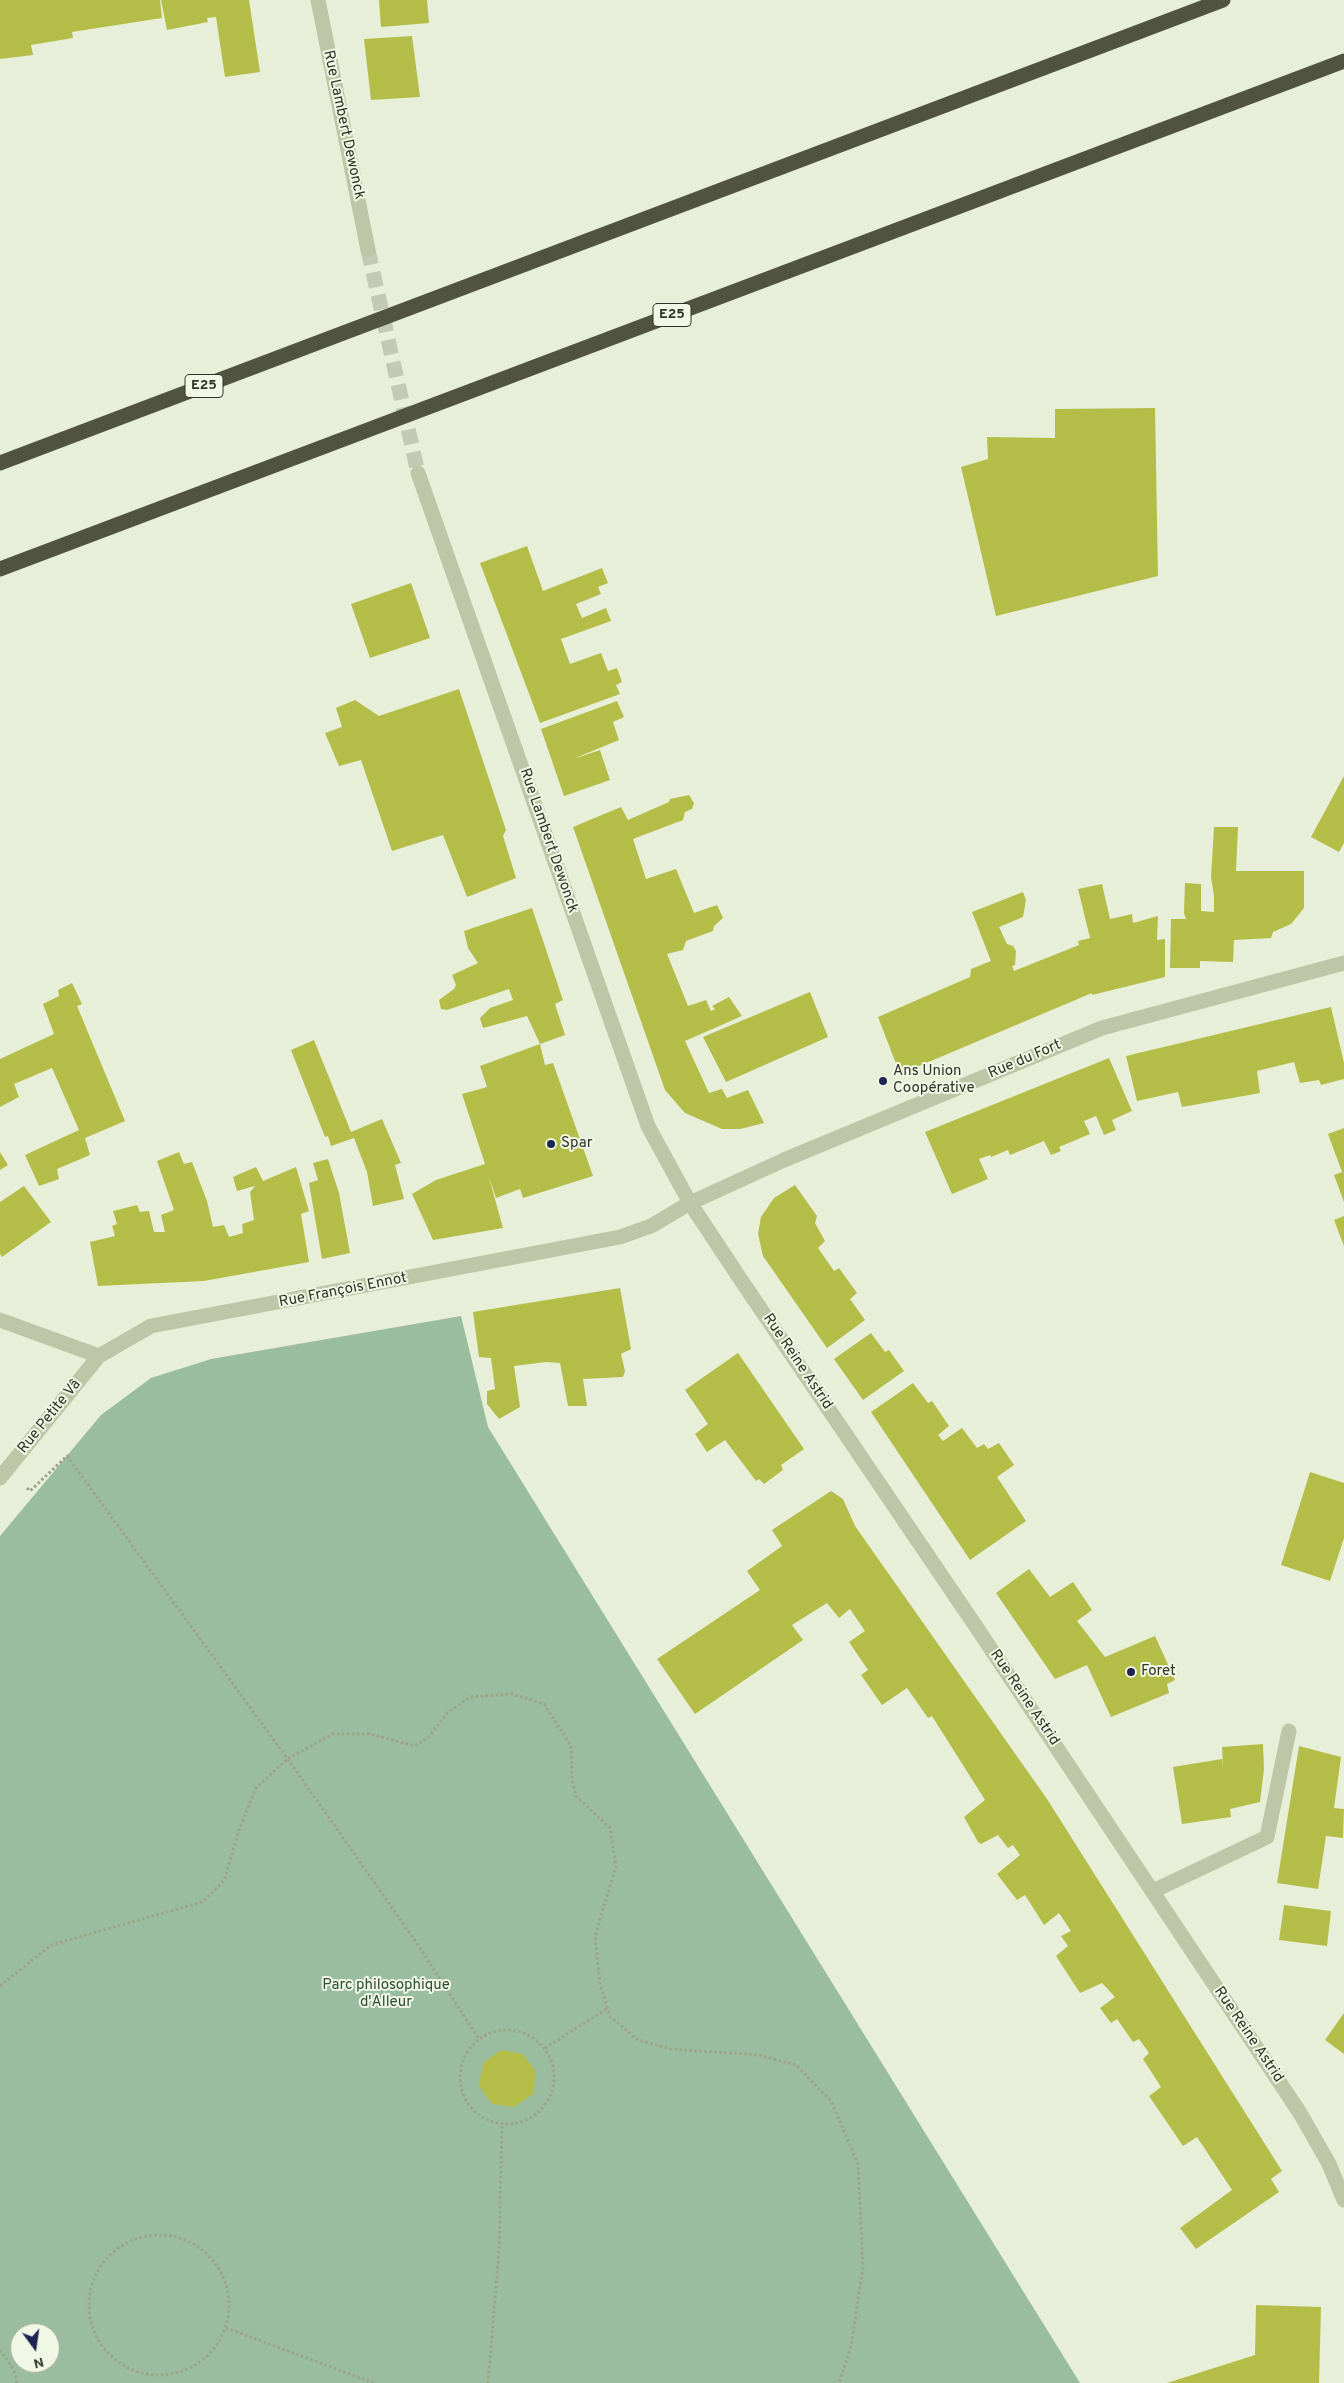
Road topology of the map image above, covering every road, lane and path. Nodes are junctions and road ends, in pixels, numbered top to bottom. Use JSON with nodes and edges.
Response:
{"nodes":[{"id":1,"x":318,"y":0,"type":"edge"},
{"id":2,"x":1223,"y":0,"type":"edge"},
{"id":3,"x":1344,"y":61,"type":"edge"},
{"id":4,"x":368,"y":250,"type":"tunnel mouth"},
{"id":5,"x":0,"y":464,"type":"edge"},
{"id":6,"x":418,"y":473,"type":"tunnel mouth"},
{"id":7,"x":0,"y":569,"type":"edge"},
{"id":8,"x":1344,"y":964,"type":"edge"},
{"id":9,"x":690,"y":1203,"type":"junction"},
{"id":10,"x":0,"y":1320,"type":"edge"},
{"id":11,"x":99,"y":1356,"type":"junction"},
{"id":12,"x":3,"y":1474,"type":"edge"},
{"id":13,"x":1290,"y":1731,"type":"dead end"},
{"id":14,"x":287,"y":1760,"type":"junction"},
{"id":15,"x":1153,"y":1891,"type":"junction"},
{"id":16,"x":0,"y":1986,"type":"edge"},
{"id":17,"x":608,"y":2008,"type":"junction"},
{"id":18,"x":479,"y":2039,"type":"junction"},
{"id":19,"x":545,"y":2048,"type":"junction"},
{"id":20,"x":502,"y":2125,"type":"junction"},
{"id":21,"x":1344,"y":2200,"type":"edge"},
{"id":22,"x":226,"y":2328,"type":"junction"},
{"id":23,"x":0,"y":2350,"type":"edge"},
{"id":24,"x":17,"y":2383,"type":"edge"},
{"id":25,"x":374,"y":2383,"type":"edge"},
{"id":26,"x":488,"y":2383,"type":"edge"},
{"id":27,"x":838,"y":2383,"type":"edge"}],
"edges":[{"from":1,"to":4,"type":"street","name":"Rue Lambert Dewonck"},
{"from":2,"to":5,"type":"highway","number":"E25"},
{"from":3,"to":7,"type":"highway","number":"E25"},
{"from":6,"to":9,"type":"street","name":"Rue Lambert Dewonck"},
{"from":8,"to":9,"type":"street","name":"Rue du Fort"},
{"from":9,"to":11,"type":"street","name":"Rue François Ennot"},
{"from":9,"to":15,"type":"street","name":"Rue Reine Astrid"},
{"from":10,"to":11,"type":"street"},
{"from":11,"to":12,"type":"street","name":"Rue Petite Vâ"},
{"from":12,"to":14,"type":"path"},
{"from":13,"to":15,"type":"street"},
{"from":14,"to":16,"type":"path"},
{"from":14,"to":17,"type":"path"},
{"from":14,"to":18,"type":"path"},
{"from":15,"to":21,"type":"street","name":"Rue Reine Astrid"},
{"from":17,"to":19,"type":"path"},
{"from":17,"to":27,"type":"path"},
{"from":18,"to":19,"type":"path"},
{"from":18,"to":20,"type":"path"},
{"from":19,"to":20,"type":"path"},
{"from":20,"to":26,"type":"path"},
{"from":22,"to":22,"type":"path"},
{"from":22,"to":25,"type":"path"},
{"from":23,"to":24,"type":"path"}]}
